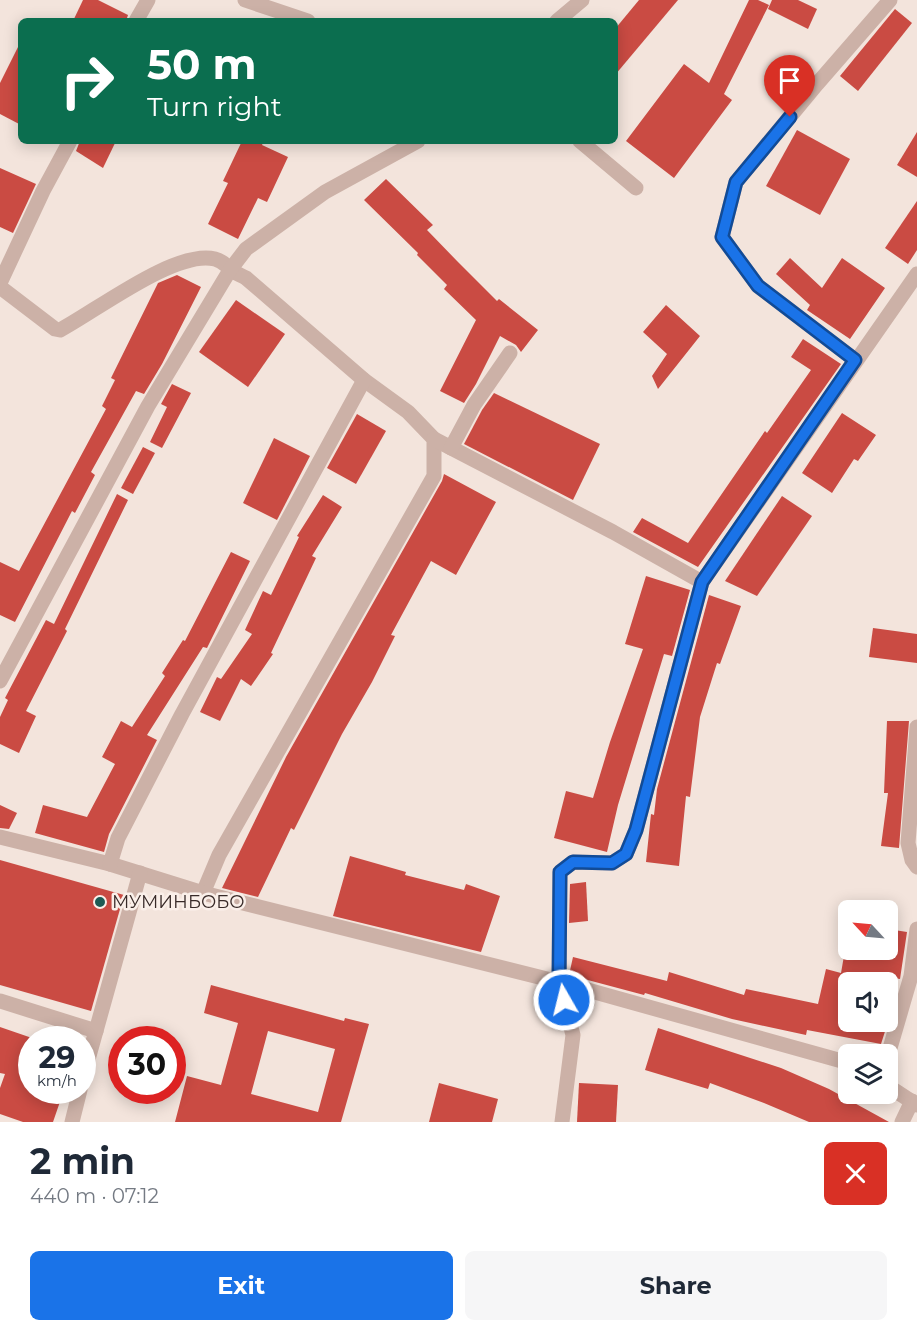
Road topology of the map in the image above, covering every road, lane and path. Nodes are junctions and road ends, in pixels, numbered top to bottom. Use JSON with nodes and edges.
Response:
{"nodes":[{"id":1,"x":148,"y":0,"type":"edge"},
{"id":2,"x":245,"y":0,"type":"edge"},
{"id":3,"x":582,"y":0,"type":"edge"},
{"id":4,"x":890,"y":0,"type":"edge"},
{"id":5,"x":138,"y":18,"type":"edge"},
{"id":6,"x":299,"y":18,"type":"edge"},
{"id":7,"x":561,"y":18,"type":"edge"},
{"id":8,"x":68,"y":144,"type":"edge"},
{"id":9,"x":413,"y":144,"type":"edge"},
{"id":10,"x":584,"y":144,"type":"edge"},
{"id":11,"x":636,"y":188,"type":"dead end"},
{"id":12,"x":231,"y":270,"type":"junction"},
{"id":13,"x":917,"y":274,"type":"edge"},
{"id":14,"x":0,"y":285,"type":"edge"},
{"id":15,"x":510,"y":353,"type":"dead end"},
{"id":16,"x":855,"y":360,"type":"junction"},
{"id":17,"x":364,"y":380,"type":"junction"},
{"id":18,"x":434,"y":439,"type":"junction"},
{"id":19,"x":452,"y":448,"type":"junction"},
{"id":20,"x":702,"y":582,"type":"junction"},
{"id":21,"x":0,"y":681,"type":"edge"},
{"id":22,"x":917,"y":727,"type":"edge"},
{"id":23,"x":0,"y":837,"type":"edge"},
{"id":24,"x":110,"y":864,"type":"junction"},
{"id":25,"x":917,"y":867,"type":"edge"},
{"id":26,"x":140,"y":873,"type":"junction"},
{"id":27,"x":203,"y":893,"type":"junction"},
{"id":28,"x":917,"y":929,"type":"edge"},
{"id":29,"x":559,"y":982,"type":"junction"},
{"id":30,"x":0,"y":1001,"type":"edge"},
{"id":31,"x":80,"y":1026,"type":"edge"},
{"id":32,"x":96,"y":1031,"type":"edge"},
{"id":33,"x":891,"y":1044,"type":"edge"},
{"id":34,"x":838,"y":1059,"type":"edge"},
{"id":35,"x":898,"y":1093,"type":"edge"},
{"id":36,"x":914,"y":1103,"type":"edge"},
{"id":37,"x":76,"y":1104,"type":"edge"},
{"id":38,"x":72,"y":1122,"type":"edge"},
{"id":39,"x":562,"y":1122,"type":"edge"},
{"id":40,"x":902,"y":1122,"type":"edge"}],
"edges":[{"from":1,"to":5,"type":"street"},
{"from":2,"to":6,"type":"street"},
{"from":3,"to":7,"type":"street"},
{"from":4,"to":16,"type":"street"},
{"from":8,"to":14,"type":"street"},
{"from":9,"to":12,"type":"street"},
{"from":10,"to":11,"type":"street"},
{"from":12,"to":14,"type":"street"},
{"from":12,"to":17,"type":"street"},
{"from":12,"to":21,"type":"street"},
{"from":13,"to":16,"type":"street"},
{"from":15,"to":19,"type":"street"},
{"from":16,"to":20,"type":"street"},
{"from":17,"to":18,"type":"street"},
{"from":17,"to":24,"type":"street"},
{"from":18,"to":19,"type":"street"},
{"from":18,"to":27,"type":"street"},
{"from":19,"to":20,"type":"street"},
{"from":20,"to":29,"type":"street"},
{"from":22,"to":25,"type":"street"},
{"from":23,"to":24,"type":"street"},
{"from":24,"to":26,"type":"street"},
{"from":26,"to":27,"type":"street"},
{"from":26,"to":32,"type":"street"},
{"from":27,"to":29,"type":"street"},
{"from":28,"to":33,"type":"street"},
{"from":29,"to":34,"type":"street"},
{"from":29,"to":39,"type":"street"},
{"from":30,"to":31,"type":"street"},
{"from":35,"to":36,"type":"street"},
{"from":36,"to":40,"type":"street"},
{"from":37,"to":38,"type":"street"}]}
